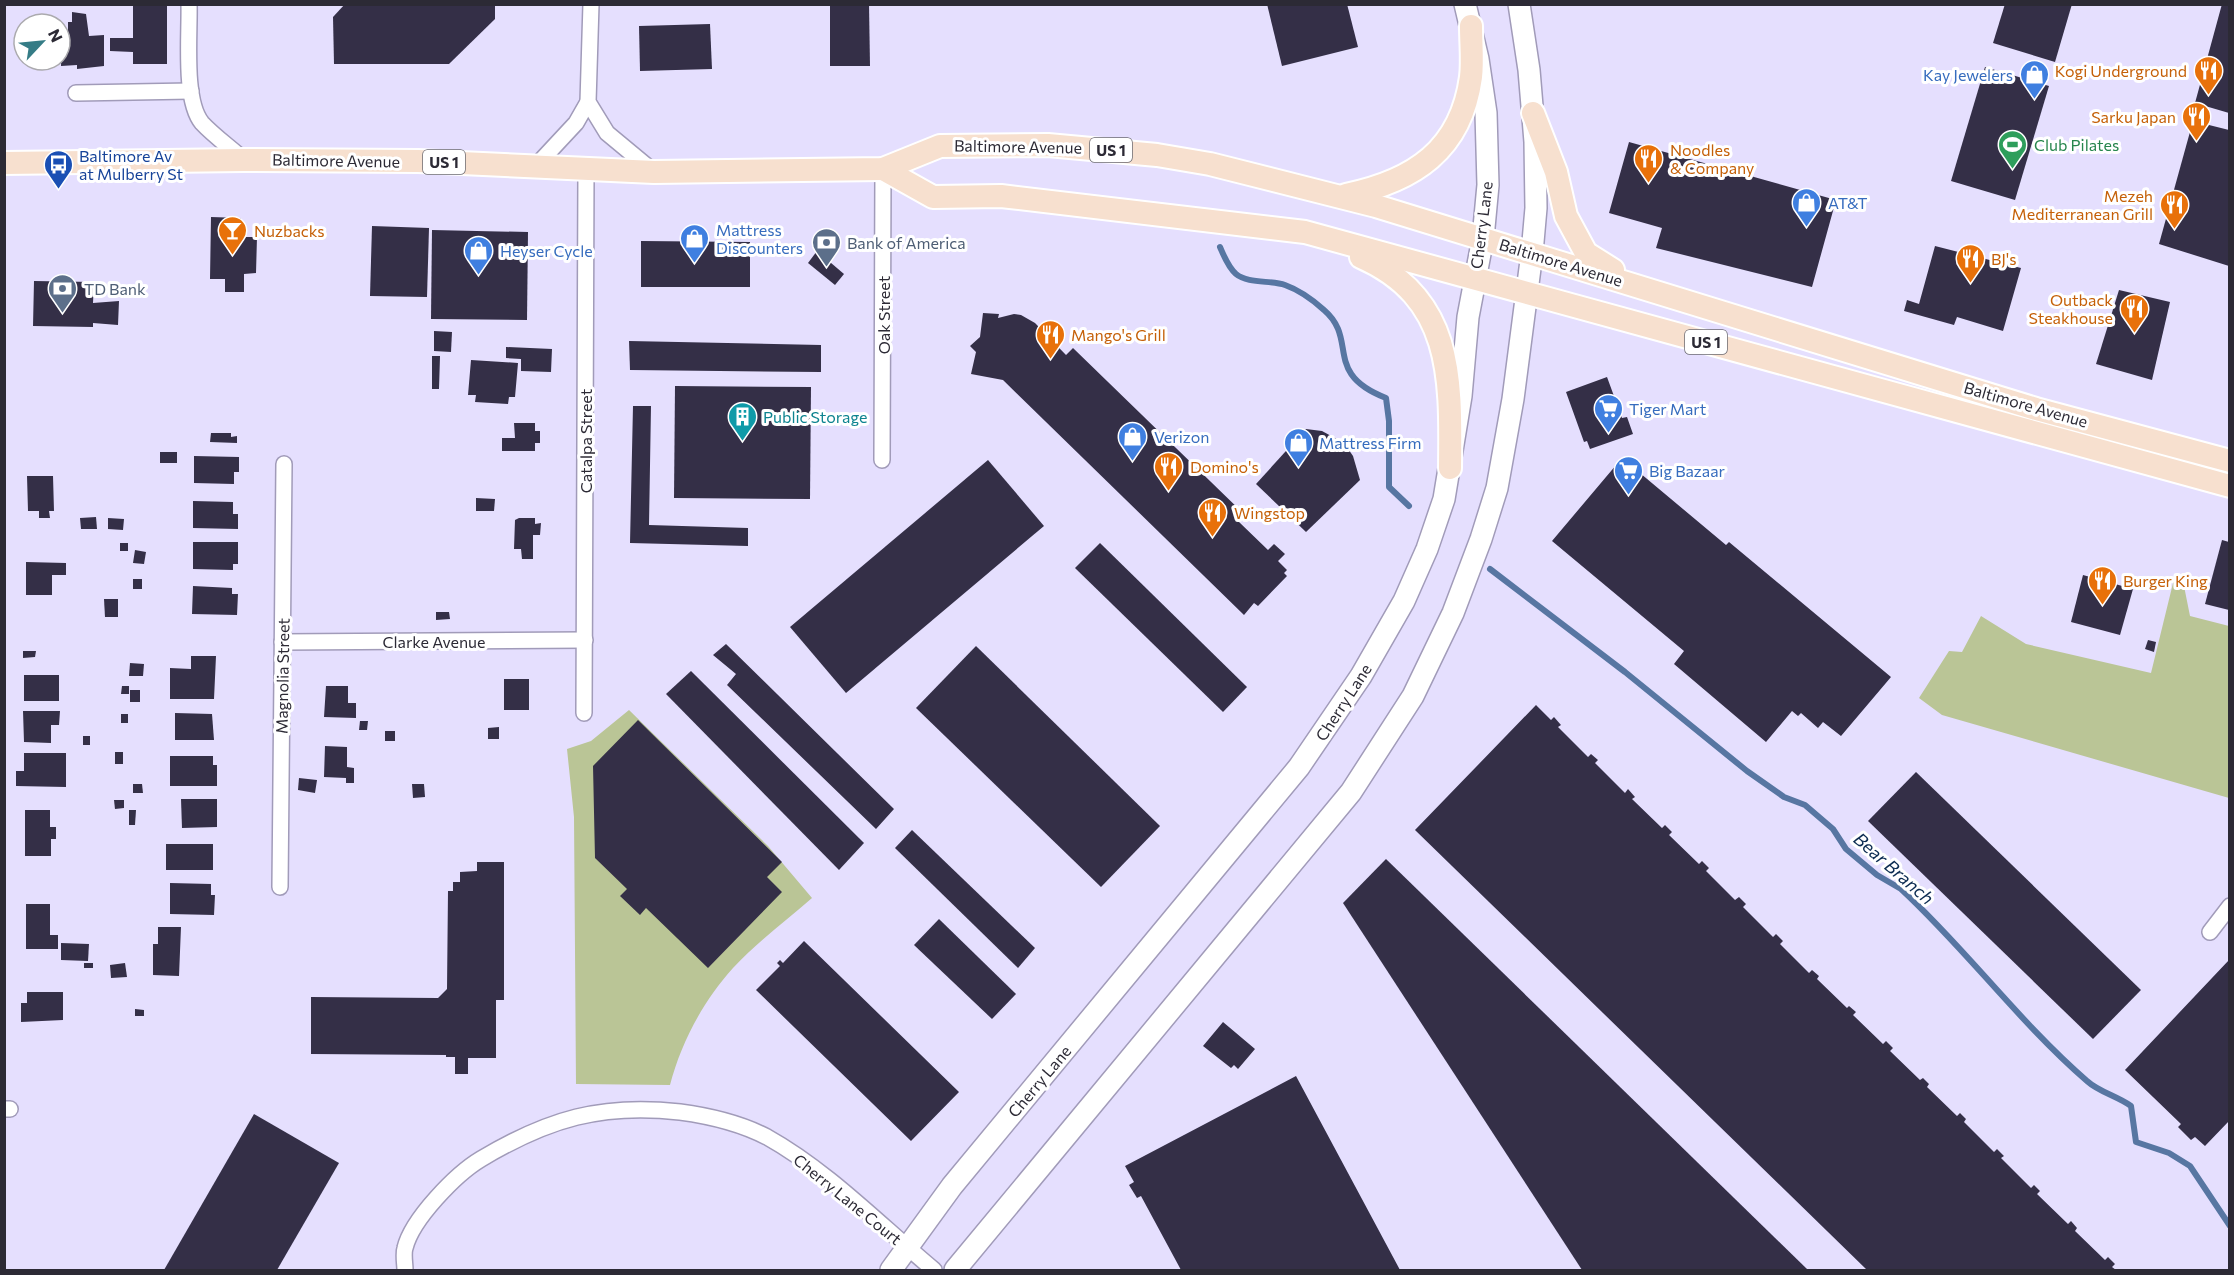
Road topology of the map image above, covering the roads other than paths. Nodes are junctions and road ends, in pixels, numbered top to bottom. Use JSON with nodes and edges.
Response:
{"nodes":[{"id":1,"x":189,"y":4,"type":"edge"},
{"id":2,"x":591,"y":4,"type":"edge"},
{"id":3,"x":1519,"y":4,"type":"edge"},
{"id":4,"x":1468,"y":15,"type":"edge"},
{"id":5,"x":191,"y":92,"type":"junction"},
{"id":6,"x":76,"y":93,"type":"dead end"},
{"id":7,"x":588,"y":102,"type":"junction"},
{"id":8,"x":1533,"y":113,"type":"junction"},
{"id":9,"x":244,"y":160,"type":"junction"},
{"id":10,"x":4,"y":163,"type":"edge"},
{"id":11,"x":535,"y":167,"type":"junction"},
{"id":12,"x":586,"y":169,"type":"junction"},
{"id":13,"x":883,"y":169,"type":"junction"},
{"id":14,"x":654,"y":172,"type":"junction"},
{"id":15,"x":1339,"y":196,"type":"junction"},
{"id":16,"x":1305,"y":232,"type":"junction"},
{"id":17,"x":1483,"y":238,"type":"junction"},
{"id":18,"x":1532,"y":253,"type":"junction"},
{"id":19,"x":1475,"y":278,"type":"junction"},
{"id":20,"x":1634,"y":284,"type":"junction"},
{"id":21,"x":1527,"y":292,"type":"junction"},
{"id":22,"x":882,"y":460,"type":"dead end"},
{"id":23,"x":2229,"y":461,"type":"edge"},
{"id":24,"x":284,"y":464,"type":"dead end"},
{"id":25,"x":1450,"y":468,"type":"junction"},
{"id":26,"x":2229,"y":486,"type":"edge"},
{"id":27,"x":585,"y":640,"type":"junction"},
{"id":28,"x":282,"y":642,"type":"junction"},
{"id":29,"x":584,"y":712,"type":"dead end"},
{"id":30,"x":280,"y":887,"type":"dead end"},
{"id":31,"x":2229,"y":906,"type":"edge"},
{"id":32,"x":2210,"y":932,"type":"dead end"},
{"id":33,"x":908,"y":1248,"type":"junction"},
{"id":34,"x":405,"y":1270,"type":"edge"},
{"id":35,"x":891,"y":1270,"type":"edge"},
{"id":36,"x":934,"y":1270,"type":"edge"},
{"id":37,"x":955,"y":1270,"type":"edge"}],
"edges":[{"from":1,"to":5,"type":"street"},
{"from":2,"to":7,"type":"street"},
{"from":3,"to":8,"type":"main road"},
{"from":4,"to":15,"type":"main road"},
{"from":4,"to":17,"type":"main road","name":"Cherry Lane"},
{"from":5,"to":6,"type":"street"},
{"from":5,"to":9,"type":"street"},
{"from":7,"to":11,"type":"street"},
{"from":7,"to":14,"type":"street"},
{"from":8,"to":18,"type":"main road"},
{"from":8,"to":20,"type":"main road"},
{"from":9,"to":10,"type":"main road","name":"Baltimore Avenue","number":"US 1"},
{"from":9,"to":11,"type":"main road","name":"Baltimore Avenue","number":"US 1"},
{"from":11,"to":12,"type":"main road","name":"Baltimore Avenue","number":"US 1"},
{"from":12,"to":14,"type":"main road","name":"Baltimore Avenue","number":"US 1"},
{"from":12,"to":27,"type":"street","name":"Catalpa Street"},
{"from":13,"to":14,"type":"main road","name":"Baltimore Avenue","number":"US 1"},
{"from":13,"to":15,"type":"main road","name":"Baltimore Avenue","number":"US 1"},
{"from":13,"to":16,"type":"main road","name":"Baltimore Avenue","number":"US 1"},
{"from":13,"to":22,"type":"street","name":"Oak Street"},
{"from":15,"to":17,"type":"main road","name":"Baltimore Avenue","number":"US 1"},
{"from":16,"to":19,"type":"main road","name":"Baltimore Avenue","number":"US 1"},
{"from":16,"to":25,"type":"main road"},
{"from":17,"to":18,"type":"main road","name":"Baltimore Avenue","number":"US 1"},
{"from":17,"to":19,"type":"main road","name":"Cherry Lane"},
{"from":18,"to":20,"type":"main road","name":"Baltimore Avenue","number":"US 1"},
{"from":18,"to":21,"type":"main road"},
{"from":19,"to":21,"type":"main road","name":"Baltimore Avenue","number":"US 1"},
{"from":19,"to":25,"type":"main road","name":"Cherry Lane"},
{"from":20,"to":23,"type":"main road","name":"Baltimore Avenue","number":"US 1"},
{"from":21,"to":26,"type":"main road","name":"Baltimore Avenue","number":"US 1"},
{"from":21,"to":37,"type":"main road"},
{"from":24,"to":28,"type":"street","name":"Magnolia Street"},
{"from":25,"to":33,"type":"main road","name":"Cherry Lane"},
{"from":27,"to":28,"type":"street","name":"Clarke Avenue"},
{"from":27,"to":29,"type":"street","name":"Catalpa Street"},
{"from":28,"to":30,"type":"street","name":"Magnolia Street"},
{"from":31,"to":32,"type":"street"},
{"from":33,"to":34,"type":"street","name":"Cherry Lane Court"},
{"from":33,"to":35,"type":"main road","name":"Cherry Lane"},
{"from":33,"to":36,"type":"street","name":"Cherry Lane Court"}]}
